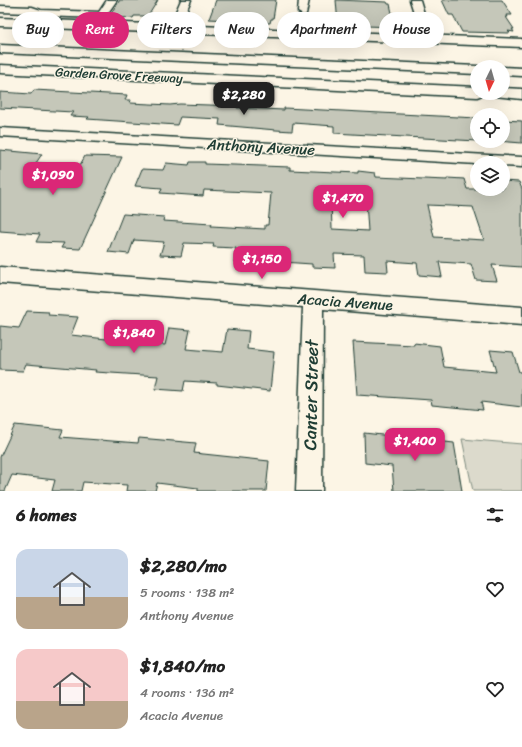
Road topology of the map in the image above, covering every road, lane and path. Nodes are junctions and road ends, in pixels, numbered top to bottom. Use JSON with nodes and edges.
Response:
{"nodes":[{"id":1,"x":42,"y":0,"type":"edge"},
{"id":2,"x":112,"y":0,"type":"edge"},
{"id":3,"x":186,"y":0,"type":"edge"},
{"id":4,"x":304,"y":0,"type":"edge"},
{"id":5,"x":415,"y":0,"type":"edge"},
{"id":6,"x":0,"y":9,"type":"edge"},
{"id":7,"x":32,"y":10,"type":"junction"},
{"id":8,"x":181,"y":12,"type":"edge"},
{"id":9,"x":303,"y":12,"type":"dead end"},
{"id":10,"x":419,"y":12,"type":"edge"},
{"id":11,"x":0,"y":22,"type":"edge"},
{"id":12,"x":137,"y":28,"type":"edge"},
{"id":13,"x":206,"y":31,"type":"edge"},
{"id":14,"x":522,"y":43,"type":"edge"},
{"id":15,"x":0,"y":49,"type":"edge"},
{"id":16,"x":0,"y":69,"type":"edge"},
{"id":17,"x":470,"y":70,"type":"edge"},
{"id":18,"x":510,"y":71,"type":"edge"},
{"id":19,"x":522,"y":72,"type":"edge"},
{"id":20,"x":470,"y":92,"type":"edge"},
{"id":21,"x":510,"y":93,"type":"edge"},
{"id":22,"x":522,"y":94,"type":"edge"},
{"id":23,"x":0,"y":132,"type":"edge"},
{"id":24,"x":522,"y":162,"type":"edge"},
{"id":25,"x":0,"y":274,"type":"edge"},
{"id":26,"x":313,"y":300,"type":"junction"},
{"id":27,"x":522,"y":316,"type":"edge"},
{"id":28,"x":309,"y":491,"type":"edge"}],
"edges":[{"from":1,"to":7,"type":"street"},
{"from":2,"to":7,"type":"street"},
{"from":3,"to":8,"type":"street"},
{"from":4,"to":9,"type":"street"},
{"from":5,"to":10,"type":"street"},
{"from":6,"to":7,"type":"street"},
{"from":11,"to":12,"type":"main road"},
{"from":13,"to":14,"type":"main road"},
{"from":15,"to":17,"type":"main road","name":"Garden Grove Freeway"},
{"from":16,"to":20,"type":"main road","name":"Garden Grove Freeway"},
{"from":18,"to":19,"type":"main road"},
{"from":21,"to":22,"type":"main road"},
{"from":23,"to":24,"type":"street","name":"Anthony Avenue"},
{"from":25,"to":26,"type":"street","name":"Acacia Avenue"},
{"from":26,"to":27,"type":"street","name":"Acacia Avenue"},
{"from":26,"to":28,"type":"street","name":"Canter Street"}]}
